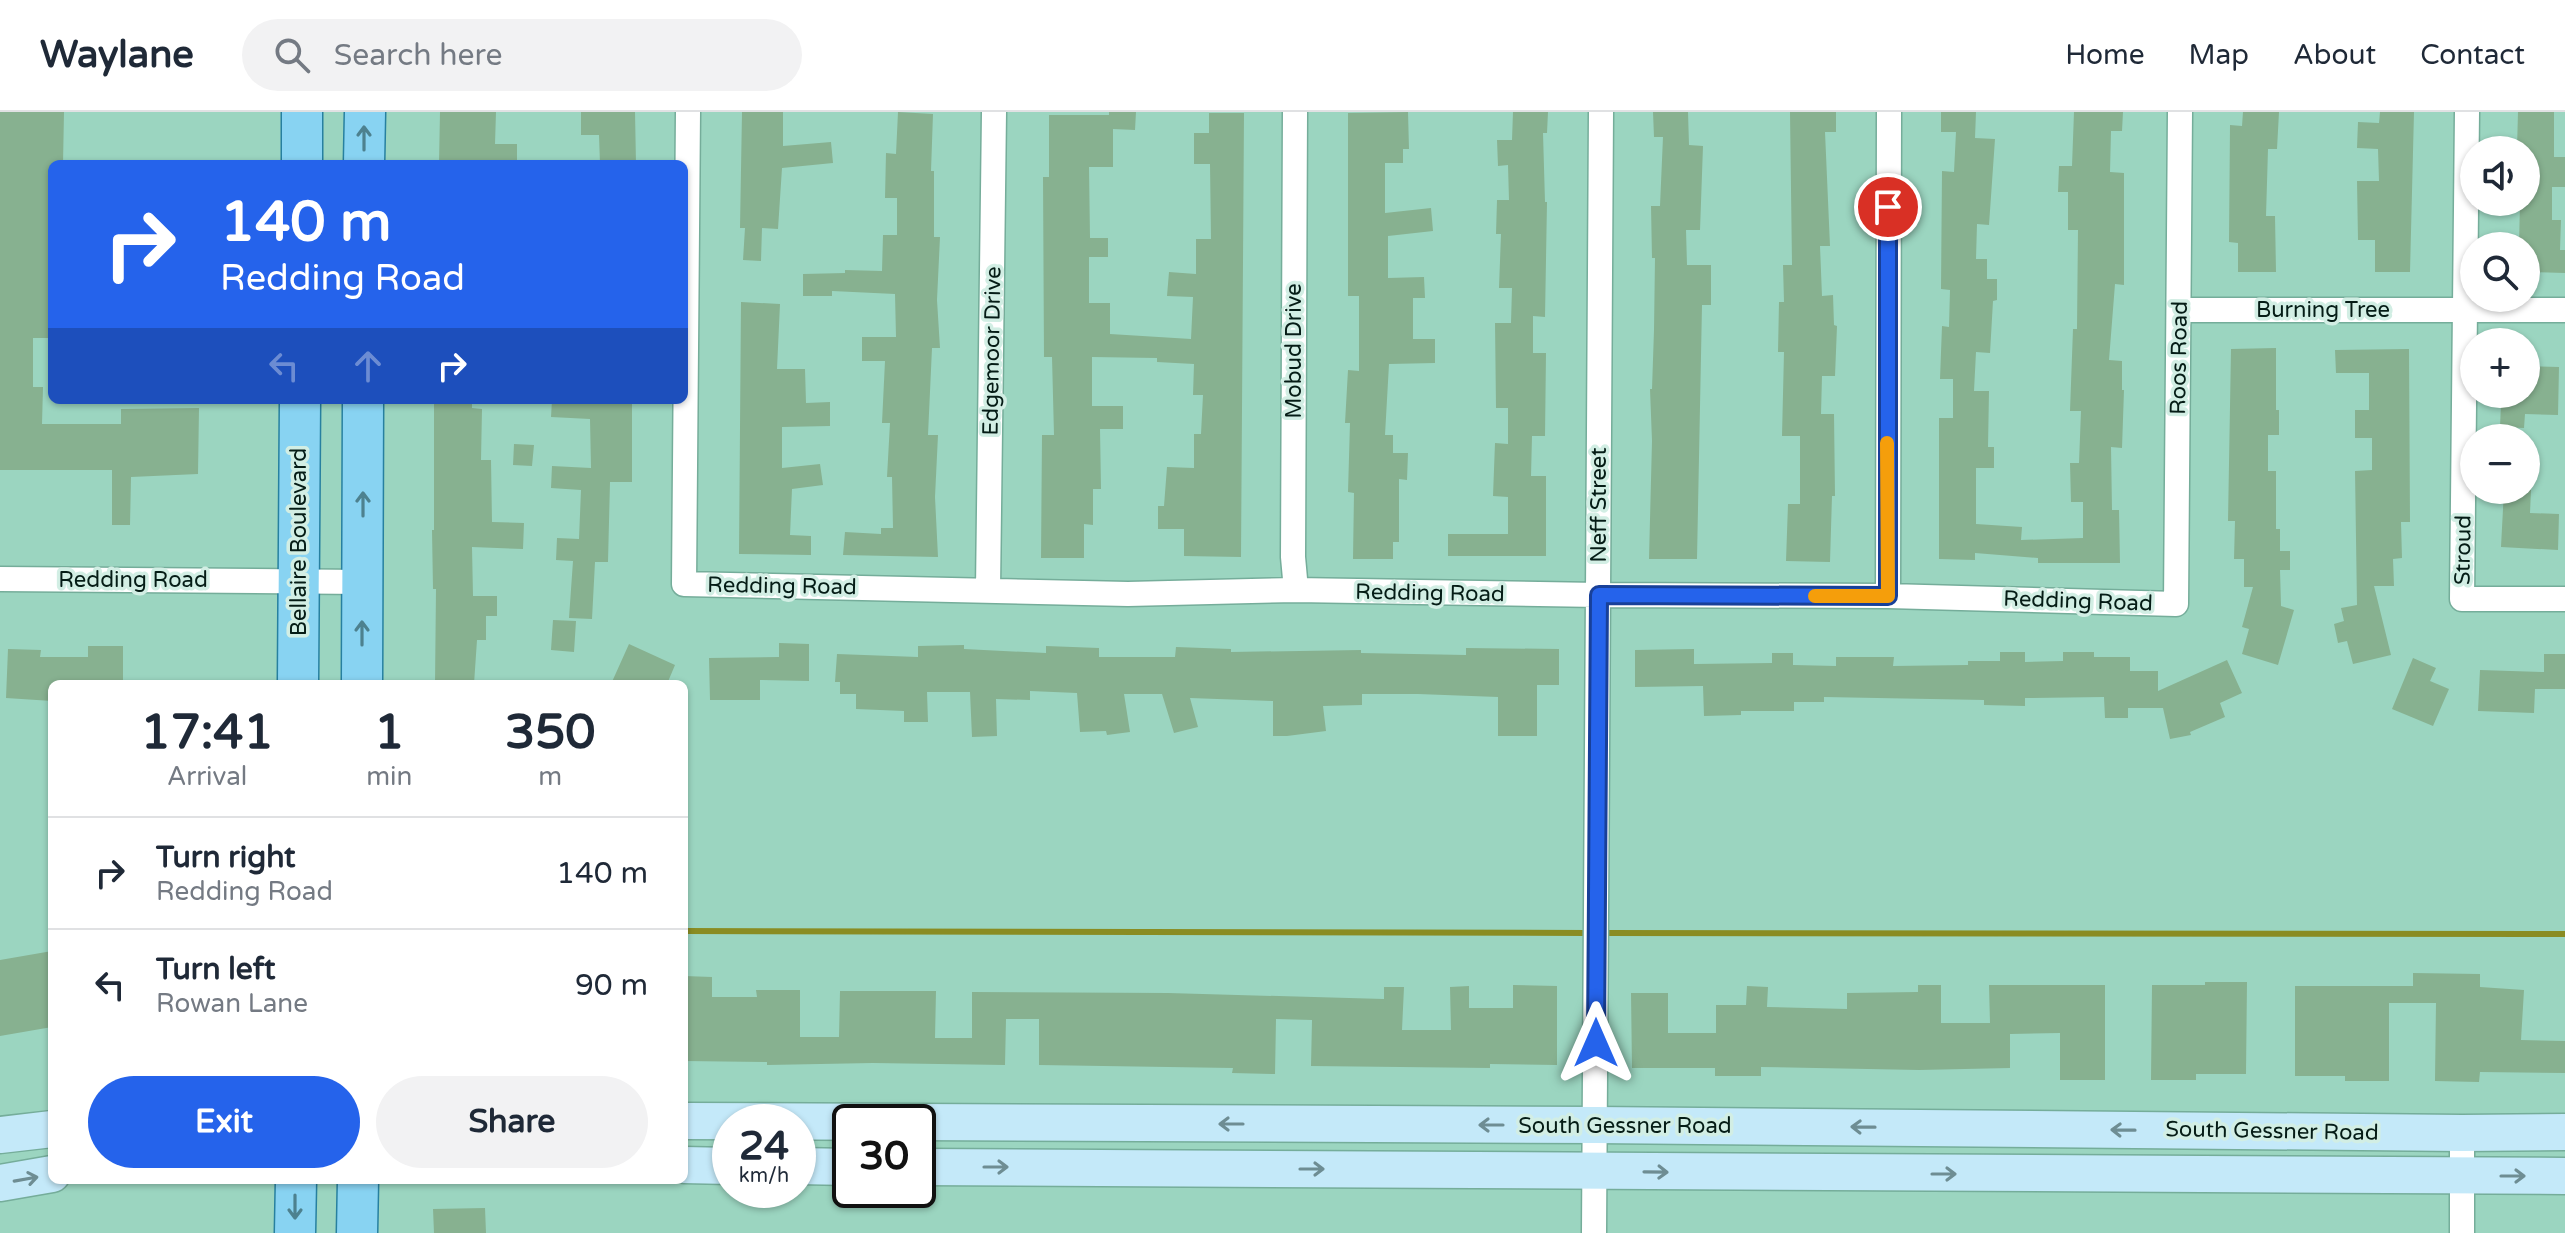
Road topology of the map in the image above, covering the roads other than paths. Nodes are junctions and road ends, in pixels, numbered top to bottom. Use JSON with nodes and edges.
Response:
{"nodes":[{"id":1,"x":302,"y":112,"type":"edge"},
{"id":2,"x":365,"y":112,"type":"edge"},
{"id":3,"x":688,"y":112,"type":"edge"},
{"id":4,"x":994,"y":112,"type":"edge"},
{"id":5,"x":1295,"y":112,"type":"edge"},
{"id":6,"x":1601,"y":112,"type":"edge"},
{"id":7,"x":1889,"y":112,"type":"edge"},
{"id":8,"x":2180,"y":112,"type":"edge"},
{"id":9,"x":2467,"y":112,"type":"edge"},
{"id":10,"x":302,"y":160,"type":"edge"},
{"id":11,"x":364,"y":160,"type":"edge"},
{"id":12,"x":688,"y":160,"type":"edge"},
{"id":13,"x":2466,"y":232,"type":"edge"},
{"id":14,"x":2180,"y":310,"type":"junction"},
{"id":15,"x":2460,"y":310,"type":"edge"},
{"id":16,"x":2540,"y":310,"type":"edge"},
{"id":17,"x":2565,"y":310,"type":"edge"},
{"id":18,"x":2466,"y":312,"type":"edge"},
{"id":19,"x":300,"y":404,"type":"edge"},
{"id":20,"x":363,"y":404,"type":"edge"},
{"id":21,"x":686,"y":404,"type":"edge"},
{"id":22,"x":0,"y":579,"type":"edge"},
{"id":23,"x":299,"y":582,"type":"junction"},
{"id":24,"x":363,"y":582,"type":"junction"},
{"id":25,"x":988,"y":589,"type":"junction"},
{"id":26,"x":1296,"y":590,"type":"junction"},
{"id":27,"x":1599,"y":595,"type":"junction"},
{"id":28,"x":1888,"y":596,"type":"junction"},
{"id":29,"x":2565,"y":599,"type":"edge"},
{"id":30,"x":2176,"y":604,"type":"joint"},
{"id":31,"x":298,"y":680,"type":"edge"},
{"id":32,"x":362,"y":680,"type":"edge"},
{"id":33,"x":688,"y":1121,"type":"edge"},
{"id":34,"x":712,"y":1121,"type":"edge"},
{"id":35,"x":816,"y":1121,"type":"edge"},
{"id":36,"x":1172,"y":1124,"type":"junction"},
{"id":37,"x":1596,"y":1125,"type":"junction"},
{"id":38,"x":48,"y":1129,"type":"edge"},
{"id":39,"x":2565,"y":1132,"type":"edge"},
{"id":40,"x":2462,"y":1133,"type":"junction"},
{"id":41,"x":0,"y":1135,"type":"edge"},
{"id":42,"x":688,"y":1165,"type":"edge"},
{"id":43,"x":712,"y":1166,"type":"edge"},
{"id":44,"x":936,"y":1167,"type":"edge"},
{"id":45,"x":1171,"y":1167,"type":"junction"},
{"id":46,"x":1595,"y":1171,"type":"junction"},
{"id":47,"x":48,"y":1175,"type":"edge"},
{"id":48,"x":2462,"y":1176,"type":"junction"},
{"id":49,"x":2565,"y":1176,"type":"edge"},
{"id":50,"x":0,"y":1183,"type":"edge"},
{"id":51,"x":296,"y":1184,"type":"edge"},
{"id":52,"x":358,"y":1184,"type":"edge"},
{"id":53,"x":295,"y":1233,"type":"edge"},
{"id":54,"x":357,"y":1233,"type":"edge"},
{"id":55,"x":1594,"y":1233,"type":"edge"},
{"id":56,"x":2462,"y":1233,"type":"edge"}],
"edges":[{"from":1,"to":10,"type":"main road"},
{"from":11,"to":2,"type":"main road","one_way":true},
{"from":3,"to":12,"type":"street","name":"Redding Road"},
{"from":4,"to":25,"type":"street","name":"Edgemoor Drive"},
{"from":5,"to":26,"type":"street","name":"Mobud Drive"},
{"from":6,"to":27,"type":"street","name":"Neff Street"},
{"from":7,"to":28,"type":"street"},
{"from":8,"to":14,"type":"street","name":"Roos Road"},
{"from":9,"to":13,"type":"street","name":"Stroud"},
{"from":14,"to":15,"type":"street","name":"Burning Tree"},
{"from":14,"to":30,"type":"street","name":"Roos Road"},
{"from":16,"to":17,"type":"street","name":"Burning Tree"},
{"from":18,"to":29,"type":"street","name":"Stroud"},
{"from":19,"to":23,"type":"main road","name":"Bellaire Boulevard"},
{"from":24,"to":20,"type":"main road","one_way":true},
{"from":21,"to":25,"type":"street","name":"Redding Road"},
{"from":22,"to":23,"type":"street","name":"Redding Road"},
{"from":23,"to":24,"type":"street","name":"Redding Road"},
{"from":23,"to":31,"type":"main road","name":"Bellaire Boulevard"},
{"from":32,"to":24,"type":"main road","one_way":true},
{"from":25,"to":26,"type":"street","name":"Redding Road"},
{"from":26,"to":27,"type":"street","name":"Redding Road"},
{"from":27,"to":28,"type":"street","name":"Redding Road"},
{"from":27,"to":37,"type":"street","name":"Neff Street"},
{"from":28,"to":30,"type":"street","name":"Redding Road"},
{"from":33,"to":34,"type":"main road","name":"South Gessner Road"},
{"from":35,"to":36,"type":"main road","name":"South Gessner Road"},
{"from":37,"to":36,"type":"main road","name":"South Gessner Road","one_way":true},
{"from":36,"to":45,"type":"main road"},
{"from":40,"to":37,"type":"main road","name":"South Gessner Road","one_way":true},
{"from":37,"to":46,"type":"street","name":"Neff Street"},
{"from":38,"to":41,"type":"main road"},
{"from":39,"to":40,"type":"main road","name":"South Gessner Road"},
{"from":40,"to":48,"type":"street"},
{"from":42,"to":43,"type":"main road"},
{"from":44,"to":45,"type":"main road","name":"South Gessner Road","one_way":true},
{"from":45,"to":46,"type":"main road","name":"South Gessner Road","one_way":true},
{"from":46,"to":48,"type":"main road","name":"South Gessner Road","one_way":true},
{"from":46,"to":55,"type":"street","name":"Neff Street"},
{"from":50,"to":47,"type":"main road","one_way":true},
{"from":48,"to":49,"type":"main road","name":"South Gessner Road","one_way":true},
{"from":48,"to":56,"type":"street"},
{"from":51,"to":53,"type":"main road","one_way":true},
{"from":52,"to":54,"type":"main road"}]}
